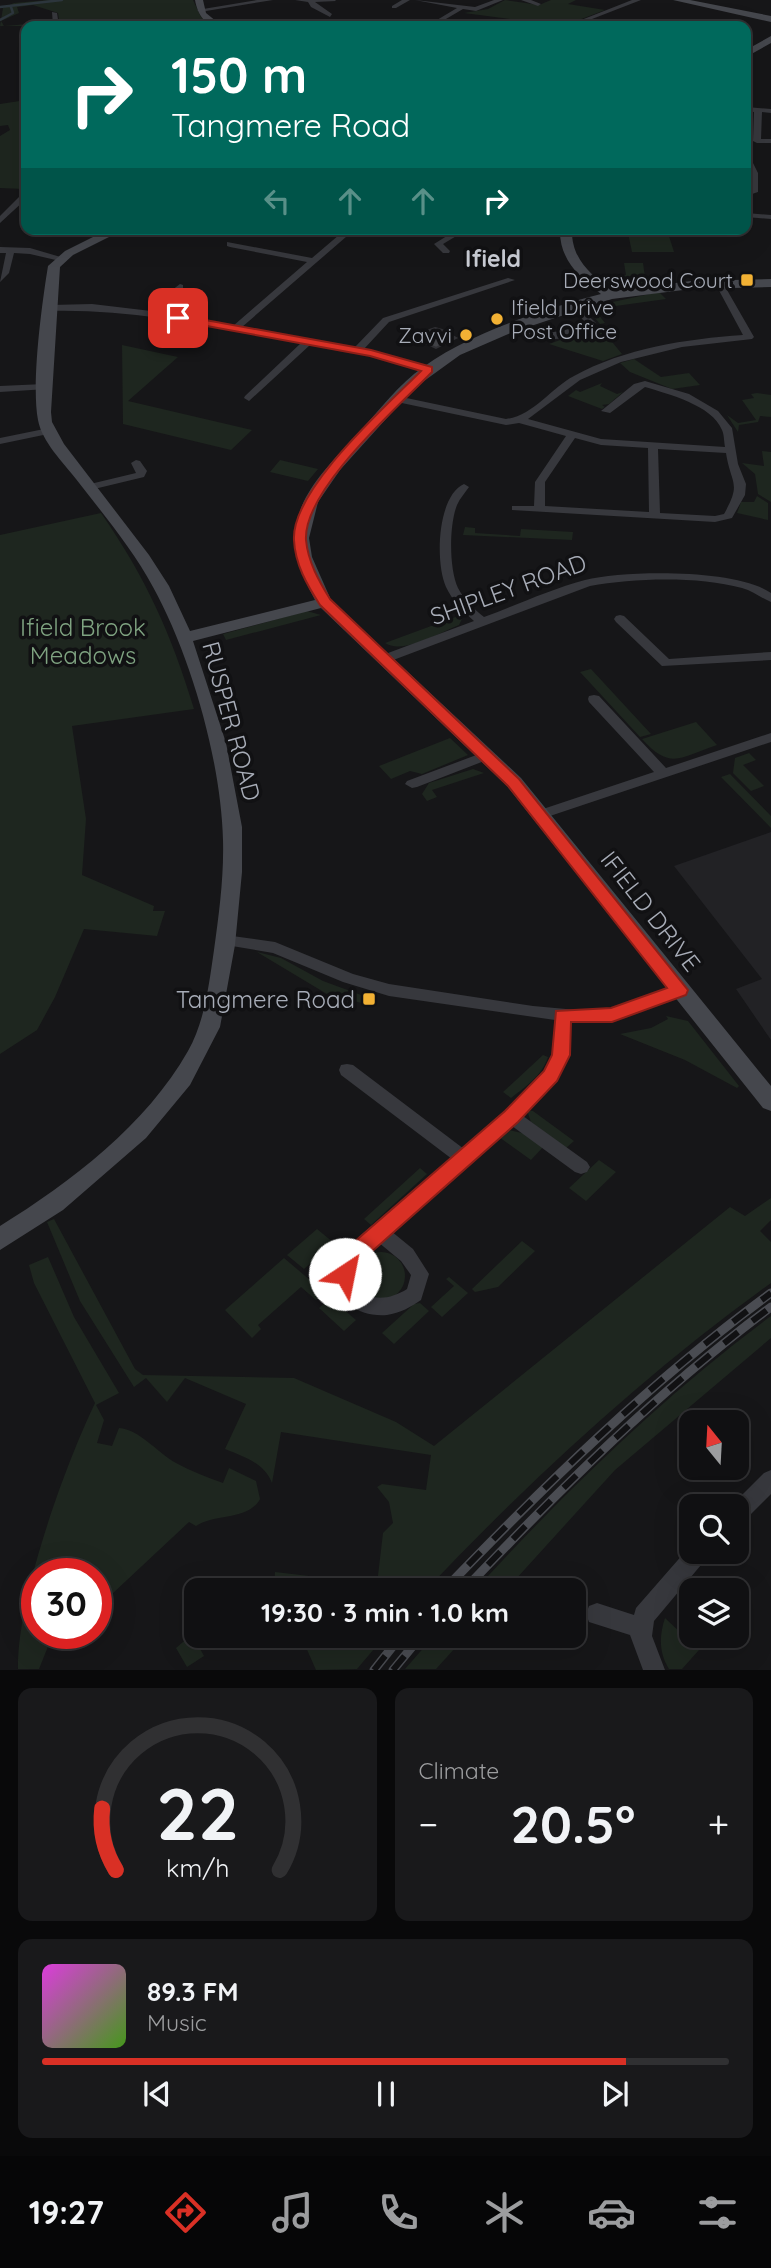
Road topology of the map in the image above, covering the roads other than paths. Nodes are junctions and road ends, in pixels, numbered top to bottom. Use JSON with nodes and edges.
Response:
{"nodes":[{"id":1,"x":270,"y":0,"type":"edge"},
{"id":2,"x":298,"y":0,"type":"edge"},
{"id":3,"x":407,"y":0,"type":"edge"},
{"id":4,"x":418,"y":0,"type":"edge"},
{"id":5,"x":500,"y":0,"type":"edge"},
{"id":6,"x":524,"y":0,"type":"edge"},
{"id":7,"x":638,"y":0,"type":"edge"},
{"id":8,"x":677,"y":0,"type":"edge"},
{"id":9,"x":707,"y":0,"type":"edge"},
{"id":10,"x":311,"y":1,"type":"edge"},
{"id":11,"x":333,"y":1,"type":"edge"},
{"id":12,"x":538,"y":4,"type":"dead end"},
{"id":13,"x":200,"y":5,"type":"edge"},
{"id":14,"x":698,"y":5,"type":"junction"},
{"id":15,"x":394,"y":7,"type":"dead end"},
{"id":16,"x":461,"y":8,"type":"junction"},
{"id":17,"x":54,"y":13,"type":"dead end"},
{"id":18,"x":330,"y":15,"type":"dead end"},
{"id":19,"x":771,"y":19,"type":"edge"},
{"id":20,"x":55,"y":21,"type":"edge"},
{"id":21,"x":214,"y":21,"type":"edge"},
{"id":22,"x":439,"y":21,"type":"edge"},
{"id":23,"x":582,"y":21,"type":"edge"},
{"id":24,"x":771,"y":39,"type":"edge"},
{"id":25,"x":751,"y":49,"type":"edge"},
{"id":26,"x":751,"y":109,"type":"edge"},
{"id":27,"x":758,"y":110,"type":"junction"},
{"id":28,"x":771,"y":111,"type":"edge"},
{"id":29,"x":751,"y":140,"type":"edge"},
{"id":30,"x":757,"y":141,"type":"junction"},
{"id":31,"x":771,"y":142,"type":"edge"},
{"id":32,"x":751,"y":165,"type":"edge"},
{"id":33,"x":751,"y":194,"type":"edge"},
{"id":34,"x":21,"y":200,"type":"edge"},
{"id":35,"x":751,"y":215,"type":"edge"},
{"id":36,"x":771,"y":217,"type":"edge"},
{"id":37,"x":0,"y":221,"type":"edge"},
{"id":38,"x":107,"y":235,"type":"edge"},
{"id":39,"x":344,"y":235,"type":"edge"},
{"id":40,"x":454,"y":235,"type":"edge"},
{"id":41,"x":566,"y":235,"type":"edge"},
{"id":42,"x":230,"y":244,"type":"dead end"},
{"id":43,"x":0,"y":250,"type":"edge"},
{"id":44,"x":11,"y":250,"type":"junction"},
{"id":45,"x":446,"y":251,"type":"dead end"},
{"id":46,"x":60,"y":258,"type":"junction"},
{"id":47,"x":315,"y":261,"type":"junction"},
{"id":48,"x":0,"y":279,"type":"edge"},
{"id":49,"x":511,"y":280,"type":"dead end"},
{"id":50,"x":719,"y":283,"type":"junction"},
{"id":51,"x":771,"y":283,"type":"edge"},
{"id":52,"x":180,"y":287,"type":"dead end"},
{"id":53,"x":610,"y":295,"type":"junction"},
{"id":54,"x":576,"y":307,"type":"junction"},
{"id":55,"x":51,"y":308,"type":"junction"},
{"id":56,"x":153,"y":314,"type":"junction"},
{"id":57,"x":236,"y":328,"type":"junction"},
{"id":58,"x":513,"y":328,"type":"junction"},
{"id":59,"x":308,"y":342,"type":"junction"},
{"id":60,"x":357,"y":351,"type":"junction"},
{"id":61,"x":428,"y":369,"type":"junction"},
{"id":62,"x":44,"y":387,"type":"junction"},
{"id":63,"x":0,"y":389,"type":"edge"},
{"id":64,"x":249,"y":398,"type":"dead end"},
{"id":65,"x":397,"y":399,"type":"junction"},
{"id":66,"x":606,"y":411,"type":"dead end"},
{"id":67,"x":523,"y":421,"type":"junction"},
{"id":68,"x":49,"y":431,"type":"junction"},
{"id":69,"x":571,"y":436,"type":"junction"},
{"id":70,"x":0,"y":441,"type":"edge"},
{"id":71,"x":653,"y":446,"type":"junction"},
{"id":72,"x":731,"y":450,"type":"junction"},
{"id":73,"x":136,"y":463,"type":"dead end"},
{"id":74,"x":90,"y":487,"type":"junction"},
{"id":75,"x":464,"y":487,"type":"dead end"},
{"id":76,"x":516,"y":508,"type":"dead end"},
{"id":77,"x":539,"y":509,"type":"junction"},
{"id":78,"x":655,"y":516,"type":"junction"},
{"id":79,"x":771,"y":598,"type":"edge"},
{"id":80,"x":324,"y":602,"type":"junction"},
{"id":81,"x":620,"y":619,"type":"dead end"},
{"id":82,"x":482,"y":622,"type":"junction"},
{"id":83,"x":184,"y":638,"type":"junction"},
{"id":84,"x":771,"y":656,"type":"edge"},
{"id":85,"x":384,"y":659,"type":"junction"},
{"id":86,"x":594,"y":699,"type":"dead end"},
{"id":87,"x":771,"y":737,"type":"edge"},
{"id":88,"x":486,"y":755,"type":"junction"},
{"id":89,"x":662,"y":772,"type":"junction"},
{"id":90,"x":412,"y":784,"type":"dead end"},
{"id":91,"x":541,"y":814,"type":"junction"},
{"id":92,"x":225,"y":940,"type":"junction"},
{"id":93,"x":679,"y":990,"type":"junction"},
{"id":94,"x":562,"y":1016,"type":"junction"},
{"id":95,"x":347,"y":1070,"type":"dead end"},
{"id":96,"x":763,"y":1081,"type":"edge"},
{"id":97,"x":771,"y":1102,"type":"edge"},
{"id":98,"x":511,"y":1116,"type":"junction"},
{"id":99,"x":464,"y":1158,"type":"junction"},
{"id":100,"x":581,"y":1167,"type":"dead end"},
{"id":101,"x":379,"y":1232,"type":"junction"},
{"id":102,"x":0,"y":1239,"type":"edge"},
{"id":103,"x":771,"y":1479,"type":"edge"},
{"id":104,"x":749,"y":1502,"type":"edge"},
{"id":105,"x":688,"y":1564,"type":"edge"},
{"id":106,"x":597,"y":1614,"type":"dead end"},
{"id":107,"x":641,"y":1629,"type":"junction"},
{"id":108,"x":654,"y":1670,"type":"edge"}],
"edges":[{"from":1,"to":13,"type":"street"},
{"from":2,"to":10,"type":"street"},
{"from":3,"to":15,"type":"street"},
{"from":4,"to":16,"type":"street"},
{"from":5,"to":16,"type":"street"},
{"from":6,"to":12,"type":"street"},
{"from":7,"to":23,"type":"street"},
{"from":8,"to":14,"type":"street"},
{"from":9,"to":14,"type":"street"},
{"from":10,"to":11,"type":"street"},
{"from":10,"to":18,"type":"street"},
{"from":13,"to":21,"type":"street"},
{"from":14,"to":19,"type":"street"},
{"from":16,"to":22,"type":"street"},
{"from":17,"to":20,"type":"street"},
{"from":24,"to":25,"type":"street"},
{"from":26,"to":27,"type":"street"},
{"from":27,"to":28,"type":"street"},
{"from":27,"to":30,"type":"street"},
{"from":29,"to":30,"type":"street"},
{"from":30,"to":31,"type":"street"},
{"from":32,"to":33,"type":"street"},
{"from":34,"to":37,"type":"street"},
{"from":35,"to":36,"type":"street"},
{"from":38,"to":46,"type":"street"},
{"from":39,"to":47,"type":"street"},
{"from":40,"to":45,"type":"street"},
{"from":41,"to":53,"type":"street"},
{"from":42,"to":47,"type":"street"},
{"from":43,"to":44,"type":"street"},
{"from":44,"to":46,"type":"street"},
{"from":44,"to":48,"type":"street"},
{"from":46,"to":55,"type":"street","name":"RUSPER ROAD"},
{"from":47,"to":57,"type":"street"},
{"from":49,"to":60,"type":"street"},
{"from":50,"to":51,"type":"street","name":"IFIELD DRIVE"},
{"from":50,"to":53,"type":"street","name":"IFIELD DRIVE"},
{"from":50,"to":67,"type":"street"},
{"from":52,"to":56,"type":"street"},
{"from":53,"to":54,"type":"street","name":"IFIELD DRIVE"},
{"from":54,"to":58,"type":"street","name":"IFIELD DRIVE"},
{"from":54,"to":58,"type":"street"},
{"from":55,"to":56,"type":"street"},
{"from":55,"to":62,"type":"street","name":"RUSPER ROAD"},
{"from":56,"to":57,"type":"street"},
{"from":57,"to":59,"type":"street"},
{"from":58,"to":61,"type":"street","name":"IFIELD DRIVE"},
{"from":59,"to":60,"type":"street"},
{"from":59,"to":64,"type":"street"},
{"from":60,"to":61,"type":"street"},
{"from":61,"to":65,"type":"street","name":"IFIELD DRIVE"},
{"from":62,"to":63,"type":"street"},
{"from":62,"to":68,"type":"street","name":"RUSPER ROAD"},
{"from":65,"to":67,"type":"street"},
{"from":65,"to":80,"type":"street","name":"IFIELD DRIVE"},
{"from":66,"to":72,"type":"street"},
{"from":67,"to":69,"type":"street"},
{"from":68,"to":70,"type":"street"},
{"from":68,"to":74,"type":"street","name":"RUSPER ROAD"},
{"from":69,"to":71,"type":"street"},
{"from":69,"to":77,"type":"street"},
{"from":71,"to":72,"type":"street"},
{"from":71,"to":78,"type":"street"},
{"from":72,"to":78,"type":"street"},
{"from":73,"to":74,"type":"street"},
{"from":74,"to":83,"type":"street","name":"RUSPER ROAD"},
{"from":75,"to":82,"type":"street"},
{"from":76,"to":77,"type":"street"},
{"from":77,"to":78,"type":"street"},
{"from":79,"to":82,"type":"street","name":"SHIPLEY ROAD"},
{"from":80,"to":83,"type":"street"},
{"from":80,"to":85,"type":"street","name":"IFIELD DRIVE"},
{"from":81,"to":84,"type":"street"},
{"from":82,"to":85,"type":"street","name":"SHIPLEY ROAD"},
{"from":83,"to":92,"type":"street","name":"RUSPER ROAD"},
{"from":85,"to":88,"type":"street","name":"IFIELD DRIVE"},
{"from":86,"to":89,"type":"street"},
{"from":87,"to":89,"type":"street"},
{"from":88,"to":90,"type":"street"},
{"from":88,"to":91,"type":"street","name":"IFIELD DRIVE"},
{"from":89,"to":91,"type":"street"},
{"from":91,"to":93,"type":"street","name":"IFIELD DRIVE"},
{"from":92,"to":94,"type":"street"},
{"from":92,"to":102,"type":"street","name":"RUSPER ROAD"},
{"from":93,"to":94,"type":"street"},
{"from":93,"to":96,"type":"street","name":"IFIELD DRIVE"},
{"from":94,"to":98,"type":"street"},
{"from":95,"to":99,"type":"street"},
{"from":96,"to":97,"type":"street","name":"IFIELD DRIVE"},
{"from":98,"to":99,"type":"street"},
{"from":98,"to":100,"type":"street"},
{"from":99,"to":101,"type":"street"},
{"from":101,"to":101,"type":"street"},
{"from":103,"to":104,"type":"street"},
{"from":105,"to":107,"type":"street"},
{"from":106,"to":107,"type":"street"},
{"from":107,"to":108,"type":"street"}]}
